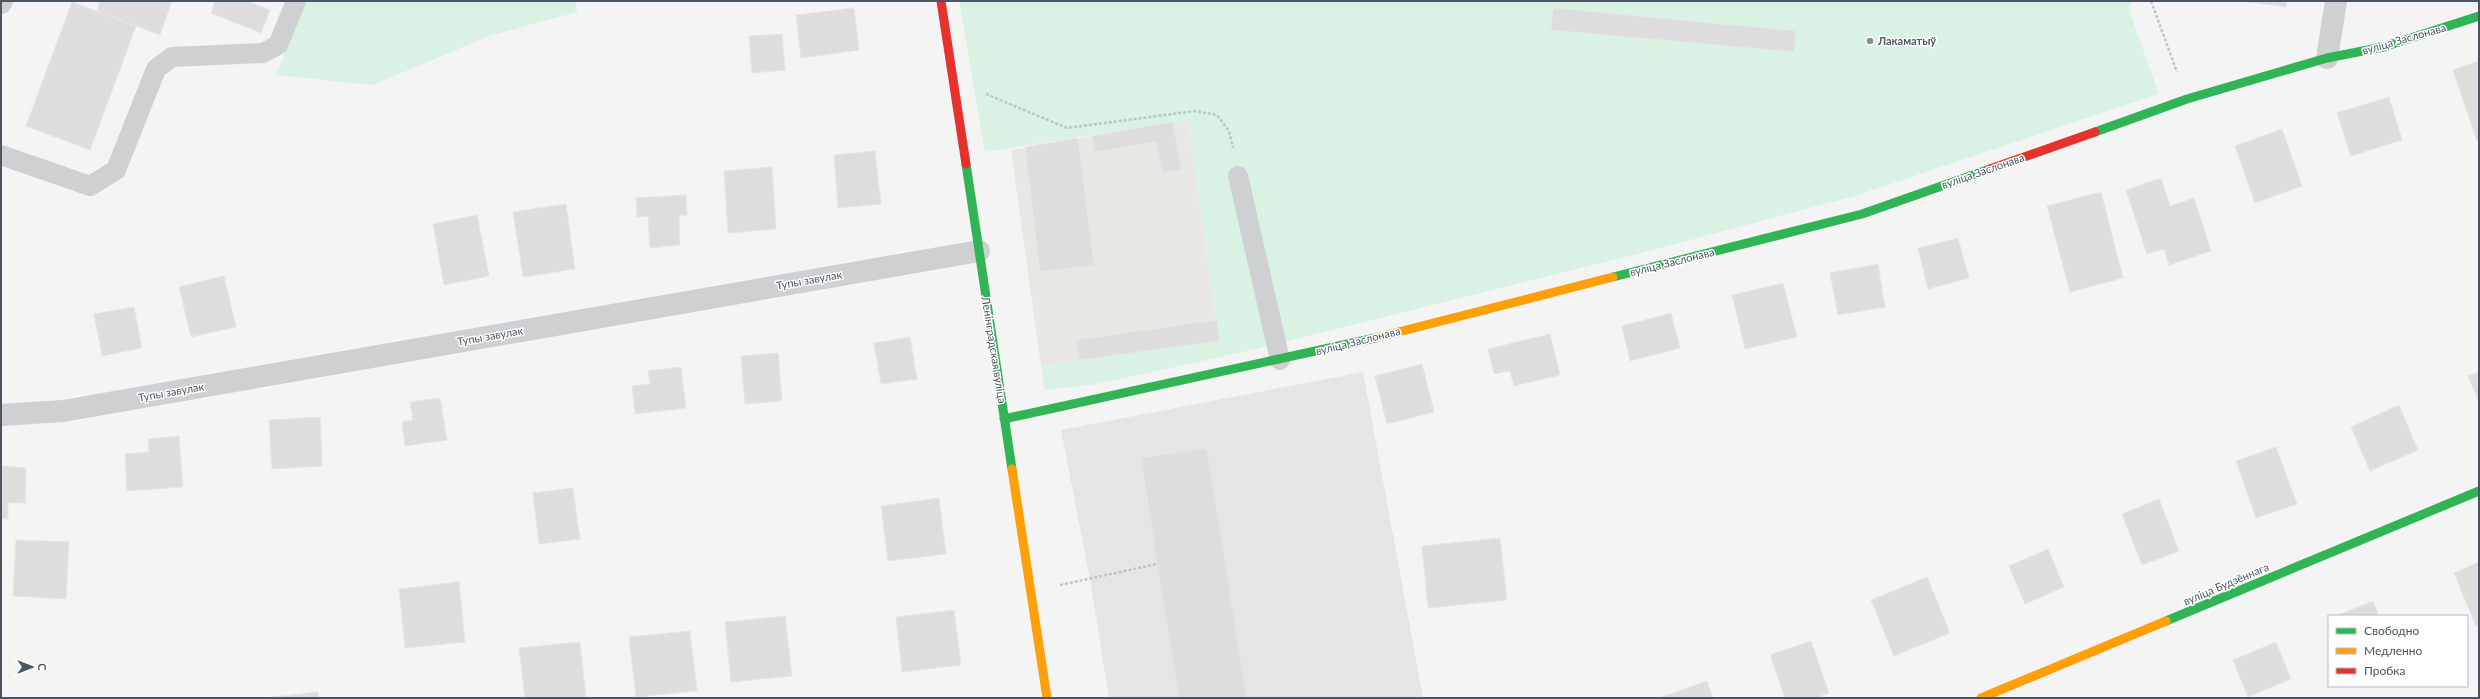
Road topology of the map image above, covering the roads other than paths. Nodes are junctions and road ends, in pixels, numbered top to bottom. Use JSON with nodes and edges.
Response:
{"nodes":[{"id":1,"x":296,"y":1,"type":"edge"},
{"id":2,"x":941,"y":1,"type":"edge"},
{"id":3,"x":2336,"y":1,"type":"edge"},
{"id":4,"x":2479,"y":16,"type":"edge"},
{"id":5,"x":2327,"y":58,"type":"junction"},
{"id":6,"x":1,"y":155,"type":"edge"},
{"id":7,"x":1238,"y":176,"type":"road end"},
{"id":8,"x":979,"y":251,"type":"junction"},
{"id":9,"x":1280,"y":360,"type":"junction"},
{"id":10,"x":1,"y":415,"type":"edge"},
{"id":11,"x":1004,"y":419,"type":"junction"},
{"id":12,"x":2479,"y":491,"type":"edge"},
{"id":13,"x":1046,"y":698,"type":"edge"},
{"id":14,"x":1981,"y":698,"type":"edge"}],
"edges":[{"from":1,"to":6,"type":"lane"},
{"from":2,"to":8,"type":"street","name":"Ленінградская вуліца"},
{"from":3,"to":5,"type":"street"},
{"from":4,"to":5,"type":"street","name":"вуліца Заслонава"},
{"from":5,"to":9,"type":"street","name":"вуліца Заслонава"},
{"from":7,"to":9,"type":"lane"},
{"from":8,"to":10,"type":"street","name":"Тупы завулак"},
{"from":8,"to":11,"type":"street","name":"Ленінградская вуліца"},
{"from":9,"to":11,"type":"street","name":"вуліца Заслонава"},
{"from":11,"to":13,"type":"street","name":"Ленінградская вуліца"},
{"from":12,"to":14,"type":"street","name":"вуліца Будзённага"}]}
